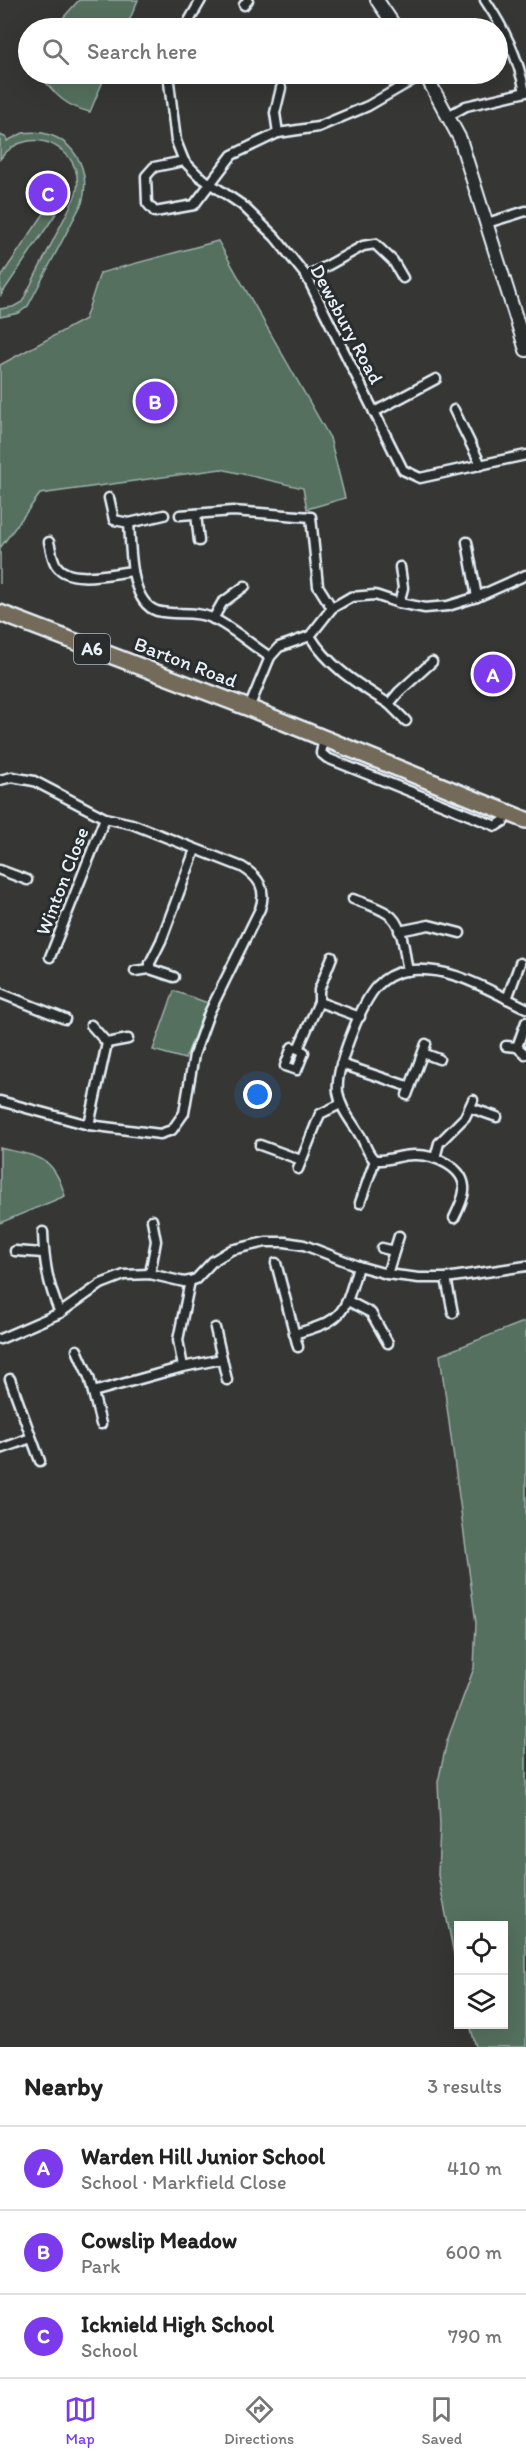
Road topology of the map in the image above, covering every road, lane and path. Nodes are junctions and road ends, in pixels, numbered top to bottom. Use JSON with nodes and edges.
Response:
{"nodes":[{"id":1,"x":201,"y":0,"type":"edge"},
{"id":2,"x":377,"y":0,"type":"edge"},
{"id":3,"x":485,"y":0,"type":"edge"},
{"id":4,"x":191,"y":18,"type":"edge"},
{"id":5,"x":389,"y":18,"type":"edge"},
{"id":6,"x":496,"y":18,"type":"edge"},
{"id":7,"x":508,"y":37,"type":"edge"},
{"id":8,"x":169,"y":84,"type":"edge"},
{"id":9,"x":406,"y":84,"type":"edge"},
{"id":10,"x":430,"y":84,"type":"edge"},
{"id":11,"x":281,"y":88,"type":"dead end"},
{"id":12,"x":525,"y":92,"type":"edge"},
{"id":13,"x":448,"y":116,"type":"junction"},
{"id":14,"x":278,"y":134,"type":"junction"},
{"id":15,"x":184,"y":161,"type":"junction"},
{"id":16,"x":211,"y":183,"type":"junction"},
{"id":17,"x":526,"y":211,"type":"edge"},
{"id":18,"x":487,"y":223,"type":"junction"},
{"id":19,"x":307,"y":277,"type":"junction"},
{"id":20,"x":403,"y":279,"type":"dead end"},
{"id":21,"x":523,"y":328,"type":"edge"},
{"id":22,"x":526,"y":350,"type":"edge"},
{"id":23,"x":436,"y":379,"type":"dead end"},
{"id":24,"x":454,"y":410,"type":"dead end"},
{"id":25,"x":374,"y":412,"type":"junction"},
{"id":26,"x":526,"y":454,"type":"edge"},
{"id":27,"x":481,"y":465,"type":"junction"},
{"id":28,"x":109,"y":498,"type":"dead end"},
{"id":29,"x":180,"y":514,"type":"dead end"},
{"id":30,"x":196,"y":514,"type":"junction"},
{"id":31,"x":164,"y":515,"type":"dead end"},
{"id":32,"x":129,"y":523,"type":"junction"},
{"id":33,"x":199,"y":540,"type":"dead end"},
{"id":34,"x":49,"y":542,"type":"dead end"},
{"id":35,"x":466,"y":542,"type":"dead end"},
{"id":36,"x":400,"y":567,"type":"dead end"},
{"id":37,"x":133,"y":571,"type":"junction"},
{"id":38,"x":526,"y":575,"type":"edge"},
{"id":39,"x":245,"y":586,"type":"dead end"},
{"id":40,"x":477,"y":597,"type":"junction"},
{"id":41,"x":399,"y":603,"type":"junction"},
{"id":42,"x":332,"y":608,"type":"junction"},
{"id":43,"x":0,"y":613,"type":"edge"},
{"id":44,"x":213,"y":619,"type":"junction"},
{"id":45,"x":310,"y":636,"type":"junction"},
{"id":46,"x":270,"y":657,"type":"junction"},
{"id":47,"x":432,"y":662,"type":"dead end"},
{"id":48,"x":389,"y":704,"type":"junction"},
{"id":49,"x":249,"y":708,"type":"junction"},
{"id":50,"x":406,"y":721,"type":"dead end"},
{"id":51,"x":324,"y":738,"type":"junction"},
{"id":52,"x":0,"y":780,"type":"edge"},
{"id":53,"x":452,"y":790,"type":"junction"},
{"id":54,"x":445,"y":805,"type":"junction"},
{"id":55,"x":506,"y":812,"type":"junction"},
{"id":56,"x":105,"y":818,"type":"junction"},
{"id":57,"x":526,"y":820,"type":"edge"},
{"id":58,"x":195,"y":850,"type":"junction"},
{"id":59,"x":0,"y":870,"type":"edge"},
{"id":60,"x":27,"y":880,"type":"dead end"},
{"id":61,"x":353,"y":899,"type":"dead end"},
{"id":62,"x":399,"y":931,"type":"junction"},
{"id":63,"x":460,"y":933,"type":"dead end"},
{"id":64,"x":50,"y":957,"type":"dead end"},
{"id":65,"x":332,"y":957,"type":"dead end"},
{"id":66,"x":520,"y":963,"type":"dead end"},
{"id":67,"x":150,"y":969,"type":"junction"},
{"id":68,"x":408,"y":970,"type":"junction"},
{"id":69,"x":135,"y":971,"type":"dead end"},
{"id":70,"x":174,"y":977,"type":"dead end"},
{"id":71,"x":0,"y":993,"type":"edge"},
{"id":72,"x":507,"y":999,"type":"junction"},
{"id":73,"x":319,"y":1002,"type":"junction"},
{"id":74,"x":526,"y":1008,"type":"edge"},
{"id":75,"x":360,"y":1017,"type":"junction"},
{"id":76,"x":65,"y":1019,"type":"dead end"},
{"id":77,"x":526,"y":1022,"type":"edge"},
{"id":78,"x":91,"y":1025,"type":"dead end"},
{"id":79,"x":128,"y":1039,"type":"dead end"},
{"id":80,"x":108,"y":1044,"type":"junction"},
{"id":81,"x":426,"y":1044,"type":"dead end"},
{"id":82,"x":506,"y":1046,"type":"dead end"},
{"id":83,"x":517,"y":1047,"type":"junction"},
{"id":84,"x":298,"y":1049,"type":"dead end"},
{"id":85,"x":423,"y":1053,"type":"junction"},
{"id":86,"x":525,"y":1054,"type":"edge"},
{"id":87,"x":439,"y":1059,"type":"dead end"},
{"id":88,"x":341,"y":1064,"type":"junction"},
{"id":89,"x":0,"y":1101,"type":"edge"},
{"id":90,"x":341,"y":1104,"type":"junction"},
{"id":91,"x":497,"y":1117,"type":"dead end"},
{"id":92,"x":89,"y":1125,"type":"junction"},
{"id":93,"x":260,"y":1145,"type":"dead end"},
{"id":94,"x":435,"y":1158,"type":"junction"},
{"id":95,"x":375,"y":1160,"type":"junction"},
{"id":96,"x":354,"y":1189,"type":"dead end"},
{"id":97,"x":364,"y":1192,"type":"junction"},
{"id":98,"x":360,"y":1203,"type":"dead end"},
{"id":99,"x":454,"y":1218,"type":"dead end"},
{"id":100,"x":152,"y":1220,"type":"dead end"},
{"id":101,"x":43,"y":1232,"type":"dead end"},
{"id":102,"x":399,"y":1236,"type":"dead end"},
{"id":103,"x":382,"y":1248,"type":"dead end"},
{"id":104,"x":15,"y":1251,"type":"dead end"},
{"id":105,"x":394,"y":1251,"type":"junction"},
{"id":106,"x":43,"y":1253,"type":"junction"},
{"id":107,"x":276,"y":1263,"type":"dead end"},
{"id":108,"x":358,"y":1266,"type":"junction"},
{"id":109,"x":526,"y":1266,"type":"edge"},
{"id":110,"x":150,"y":1274,"type":"junction"},
{"id":111,"x":387,"y":1274,"type":"junction"},
{"id":112,"x":446,"y":1278,"type":"junction"},
{"id":113,"x":190,"y":1281,"type":"junction"},
{"id":114,"x":461,"y":1299,"type":"dead end"},
{"id":115,"x":348,"y":1301,"type":"junction"},
{"id":116,"x":450,"y":1301,"type":"junction"},
{"id":117,"x":60,"y":1313,"type":"junction"},
{"id":118,"x":453,"y":1313,"type":"dead end"},
{"id":119,"x":215,"y":1328,"type":"dead end"},
{"id":120,"x":294,"y":1334,"type":"junction"},
{"id":121,"x":0,"y":1339,"type":"edge"},
{"id":122,"x":388,"y":1343,"type":"dead end"},
{"id":123,"x":298,"y":1347,"type":"dead end"},
{"id":124,"x":77,"y":1350,"type":"dead end"},
{"id":125,"x":222,"y":1359,"type":"junction"},
{"id":126,"x":183,"y":1367,"type":"junction"},
{"id":127,"x":10,"y":1378,"type":"dead end"},
{"id":128,"x":227,"y":1380,"type":"dead end"},
{"id":129,"x":93,"y":1392,"type":"junction"},
{"id":130,"x":101,"y":1424,"type":"dead end"},
{"id":131,"x":31,"y":1438,"type":"junction"},
{"id":132,"x":0,"y":1449,"type":"edge"},
{"id":133,"x":40,"y":1461,"type":"dead end"}],
"edges":[{"from":1,"to":4,"type":"street"},
{"from":2,"to":5,"type":"street"},
{"from":3,"to":6,"type":"street"},
{"from":7,"to":12,"type":"street"},
{"from":8,"to":15,"type":"street"},
{"from":9,"to":14,"type":"street"},
{"from":10,"to":13,"type":"street"},
{"from":11,"to":14,"type":"street"},
{"from":12,"to":13,"type":"street"},
{"from":13,"to":18,"type":"street"},
{"from":14,"to":16,"type":"street"},
{"from":15,"to":16,"type":"street","name":"Dewsbury Road"},
{"from":15,"to":16,"type":"street"},
{"from":16,"to":19,"type":"street","name":"Dewsbury Road"},
{"from":17,"to":18,"type":"street"},
{"from":18,"to":21,"type":"street"},
{"from":19,"to":20,"type":"street"},
{"from":19,"to":25,"type":"street","name":"Dewsbury Road"},
{"from":21,"to":22,"type":"street"},
{"from":23,"to":25,"type":"street"},
{"from":24,"to":27,"type":"street"},
{"from":25,"to":27,"type":"street","name":"Dewsbury Road"},
{"from":26,"to":27,"type":"street","name":"Dewsbury Road"},
{"from":28,"to":32,"type":"street"},
{"from":29,"to":30,"type":"street"},
{"from":30,"to":33,"type":"street"},
{"from":30,"to":42,"type":"street"},
{"from":31,"to":32,"type":"street"},
{"from":32,"to":37,"type":"street"},
{"from":34,"to":37,"type":"street"},
{"from":35,"to":40,"type":"street"},
{"from":36,"to":41,"type":"street"},
{"from":37,"to":44,"type":"street"},
{"from":38,"to":40,"type":"street"},
{"from":39,"to":44,"type":"street"},
{"from":40,"to":41,"type":"street"},
{"from":41,"to":42,"type":"street"},
{"from":42,"to":45,"type":"street"},
{"from":43,"to":49,"type":"highway","name":"Barton Road","number":"A6"},
{"from":44,"to":46,"type":"street"},
{"from":45,"to":46,"type":"street"},
{"from":45,"to":48,"type":"street"},
{"from":46,"to":49,"type":"street"},
{"from":47,"to":48,"type":"street"},
{"from":48,"to":50,"type":"street"},
{"from":49,"to":51,"type":"highway","name":"Barton Road","number":"A6"},
{"from":51,"to":53,"type":"highway","name":"Barton Road","number":"A6"},
{"from":51,"to":54,"type":"street"},
{"from":52,"to":56,"type":"street"},
{"from":53,"to":54,"type":"street"},
{"from":53,"to":55,"type":"highway","name":"Barton Road","number":"A6"},
{"from":54,"to":55,"type":"street"},
{"from":55,"to":57,"type":"highway","name":"Barton Road","number":"A6"},
{"from":56,"to":58,"type":"street"},
{"from":56,"to":64,"type":"street","name":"Winton Close"},
{"from":58,"to":67,"type":"street"},
{"from":58,"to":92,"type":"street"},
{"from":59,"to":60,"type":"street"},
{"from":61,"to":62,"type":"street"},
{"from":62,"to":63,"type":"street"},
{"from":62,"to":68,"type":"street"},
{"from":65,"to":73,"type":"street"},
{"from":66,"to":72,"type":"street"},
{"from":67,"to":69,"type":"street"},
{"from":67,"to":70,"type":"street"},
{"from":68,"to":72,"type":"street"},
{"from":68,"to":75,"type":"street"},
{"from":71,"to":76,"type":"street"},
{"from":72,"to":74,"type":"street"},
{"from":73,"to":75,"type":"street"},
{"from":73,"to":84,"type":"street"},
{"from":75,"to":88,"type":"street"},
{"from":77,"to":83,"type":"street"},
{"from":78,"to":80,"type":"street"},
{"from":79,"to":80,"type":"street"},
{"from":80,"to":92,"type":"street"},
{"from":81,"to":85,"type":"street"},
{"from":82,"to":83,"type":"street"},
{"from":83,"to":86,"type":"street"},
{"from":85,"to":87,"type":"street"},
{"from":85,"to":88,"type":"street"},
{"from":88,"to":90,"type":"street"},
{"from":89,"to":92,"type":"street"},
{"from":90,"to":93,"type":"street"},
{"from":90,"to":95,"type":"street"},
{"from":91,"to":94,"type":"street"},
{"from":94,"to":95,"type":"street"},
{"from":94,"to":99,"type":"street"},
{"from":95,"to":97,"type":"street"},
{"from":96,"to":97,"type":"street"},
{"from":97,"to":98,"type":"street"},
{"from":100,"to":110,"type":"street"},
{"from":101,"to":106,"type":"street"},
{"from":102,"to":105,"type":"street"},
{"from":103,"to":105,"type":"street"},
{"from":104,"to":106,"type":"street"},
{"from":105,"to":111,"type":"street"},
{"from":106,"to":117,"type":"street"},
{"from":107,"to":120,"type":"street"},
{"from":108,"to":111,"type":"street"},
{"from":108,"to":113,"type":"street"},
{"from":108,"to":115,"type":"street"},
{"from":109,"to":112,"type":"street"},
{"from":110,"to":113,"type":"street"},
{"from":110,"to":117,"type":"street"},
{"from":111,"to":112,"type":"street"},
{"from":112,"to":116,"type":"street"},
{"from":113,"to":126,"type":"street"},
{"from":114,"to":116,"type":"street"},
{"from":115,"to":120,"type":"street"},
{"from":115,"to":122,"type":"street"},
{"from":116,"to":118,"type":"street"},
{"from":117,"to":121,"type":"street"},
{"from":119,"to":125,"type":"street"},
{"from":120,"to":123,"type":"street"},
{"from":124,"to":129,"type":"street"},
{"from":125,"to":126,"type":"street"},
{"from":125,"to":128,"type":"street"},
{"from":126,"to":129,"type":"street"},
{"from":127,"to":131,"type":"street"},
{"from":129,"to":130,"type":"street"},
{"from":131,"to":132,"type":"street"},
{"from":131,"to":133,"type":"street"}]}
